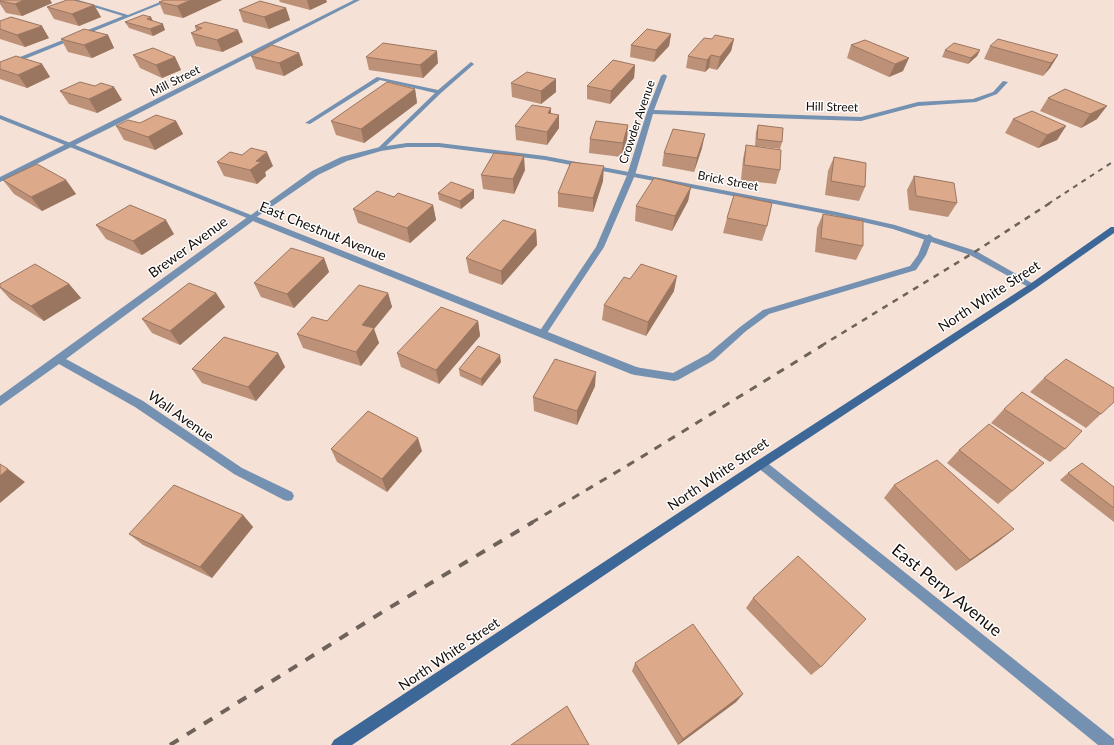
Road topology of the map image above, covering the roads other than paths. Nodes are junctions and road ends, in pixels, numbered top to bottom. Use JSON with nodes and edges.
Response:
{"nodes":[{"id":1,"x":73,"y":0,"type":"edge"},
{"id":2,"x":169,"y":0,"type":"edge"},
{"id":3,"x":358,"y":0,"type":"edge"},
{"id":4,"x":127,"y":16,"type":"junction"},
{"id":5,"x":471,"y":64,"type":"dead end"},
{"id":6,"x":0,"y":67,"type":"edge"},
{"id":7,"x":664,"y":76,"type":"dead end"},
{"id":8,"x":1005,"y":82,"type":"dead end"},
{"id":9,"x":439,"y":92,"type":"junction"},
{"id":10,"x":650,"y":112,"type":"junction"},
{"id":11,"x":0,"y":117,"type":"edge"},
{"id":12,"x":308,"y":123,"type":"dead end"},
{"id":13,"x":70,"y":145,"type":"junction"},
{"id":14,"x":408,"y":145,"type":"joint"},
{"id":15,"x":380,"y":149,"type":"junction"},
{"id":16,"x":630,"y":175,"type":"junction"},
{"id":17,"x":0,"y":180,"type":"edge"},
{"id":18,"x":252,"y":218,"type":"junction"},
{"id":19,"x":1114,"y":229,"type":"edge"},
{"id":20,"x":929,"y":237,"type":"junction"},
{"id":21,"x":1033,"y":286,"type":"junction"},
{"id":22,"x":542,"y":334,"type":"junction"},
{"id":23,"x":59,"y":359,"type":"junction"},
{"id":24,"x":0,"y":402,"type":"edge"},
{"id":25,"x":761,"y":464,"type":"junction"},
{"id":26,"x":288,"y":496,"type":"dead end"},
{"id":27,"x":339,"y":745,"type":"edge"},
{"id":28,"x":1110,"y":745,"type":"edge"}],
"edges":[{"from":1,"to":4,"type":"street"},
{"from":2,"to":4,"type":"street"},
{"from":3,"to":13,"type":"street","name":"Mill Street"},
{"from":4,"to":6,"type":"street"},
{"from":5,"to":9,"type":"street"},
{"from":7,"to":10,"type":"street","name":"Crowder Avenue"},
{"from":8,"to":10,"type":"street","name":"Hill Street"},
{"from":9,"to":12,"type":"street"},
{"from":9,"to":15,"type":"street"},
{"from":10,"to":16,"type":"street","name":"Crowder Avenue"},
{"from":11,"to":13,"type":"street","name":"East Chestnut Avenue"},
{"from":13,"to":17,"type":"street","name":"Mill Street"},
{"from":13,"to":18,"type":"street","name":"East Chestnut Avenue"},
{"from":14,"to":15,"type":"street","name":"Brewer Avenue"},
{"from":14,"to":16,"type":"street","name":"Brick Street"},
{"from":15,"to":18,"type":"street","name":"Brewer Avenue"},
{"from":16,"to":20,"type":"street","name":"Brick Street"},
{"from":16,"to":22,"type":"street","name":"Crowder Avenue"},
{"from":18,"to":22,"type":"street","name":"East Chestnut Avenue"},
{"from":18,"to":23,"type":"street","name":"Brewer Avenue"},
{"from":19,"to":21,"type":"main road","name":"North White Street"},
{"from":20,"to":21,"type":"street","name":"Brick Street"},
{"from":20,"to":22,"type":"street","name":"East Chestnut Avenue"},
{"from":21,"to":25,"type":"main road","name":"North White Street"},
{"from":23,"to":24,"type":"street","name":"Brewer Avenue"},
{"from":23,"to":26,"type":"street","name":"Wall Avenue"},
{"from":25,"to":27,"type":"main road","name":"North White Street"},
{"from":25,"to":28,"type":"street","name":"East Perry Avenue"}]}
